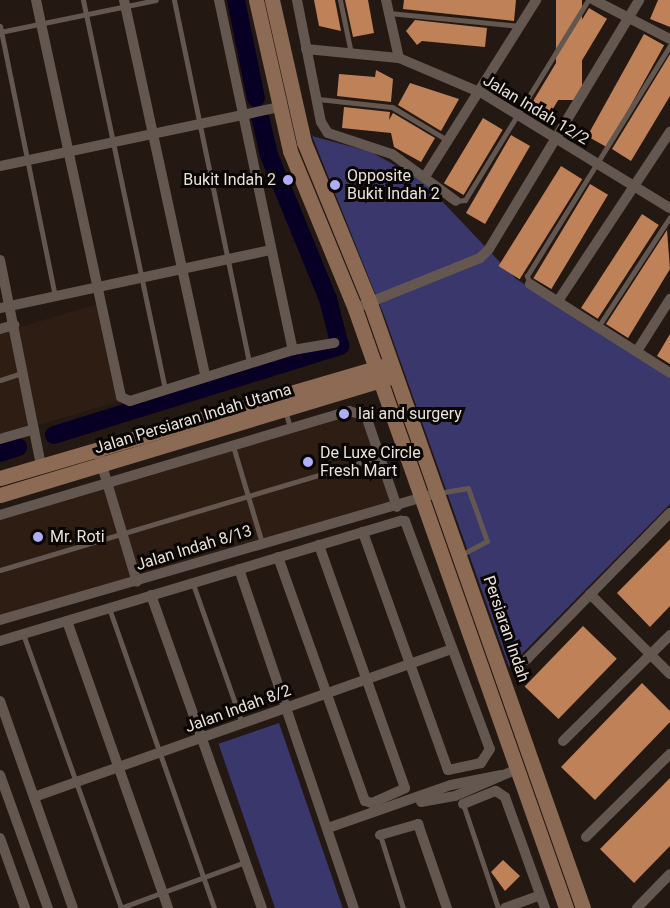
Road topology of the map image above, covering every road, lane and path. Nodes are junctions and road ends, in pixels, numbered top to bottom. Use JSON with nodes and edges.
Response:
{"nodes":[{"id":1,"x":36,"y":0,"type":"edge"},
{"id":2,"x":83,"y":0,"type":"edge"},
{"id":3,"x":156,"y":0,"type":"edge"},
{"id":4,"x":174,"y":0,"type":"edge"},
{"id":5,"x":219,"y":0,"type":"edge"},
{"id":6,"x":256,"y":0,"type":"edge"},
{"id":7,"x":272,"y":0,"type":"edge"},
{"id":8,"x":297,"y":0,"type":"edge"},
{"id":9,"x":340,"y":0,"type":"edge"},
{"id":10,"x":386,"y":0,"type":"edge"},
{"id":11,"x":536,"y":0,"type":"edge"},
{"id":12,"x":588,"y":0,"type":"edge"},
{"id":13,"x":594,"y":0,"type":"edge"},
{"id":14,"x":639,"y":0,"type":"edge"},
{"id":15,"x":125,"y":3,"type":"edge"},
{"id":16,"x":389,"y":13,"type":"junction"},
{"id":17,"x":86,"y":14,"type":"junction"},
{"id":18,"x":632,"y":19,"type":"junction"},
{"id":19,"x":41,"y":24,"type":"junction"},
{"id":20,"x":277,"y":26,"type":"junction"},
{"id":21,"x":520,"y":26,"type":"junction"},
{"id":22,"x":0,"y":30,"type":"edge"},
{"id":23,"x":670,"y":39,"type":"edge"},
{"id":24,"x":670,"y":45,"type":"edge"},
{"id":25,"x":306,"y":49,"type":"junction"},
{"id":26,"x":351,"y":54,"type":"junction"},
{"id":27,"x":399,"y":58,"type":"junction"},
{"id":28,"x":482,"y":93,"type":"junction"},
{"id":29,"x":318,"y":99,"type":"junction"},
{"id":30,"x":279,"y":107,"type":"junction"},
{"id":31,"x":518,"y":114,"type":"junction"},
{"id":32,"x":242,"y":115,"type":"junction"},
{"id":33,"x":198,"y":125,"type":"junction"},
{"id":34,"x":670,"y":132,"type":"edge"},
{"id":35,"x":153,"y":135,"type":"junction"},
{"id":36,"x":558,"y":140,"type":"junction"},
{"id":37,"x":449,"y":141,"type":"junction"},
{"id":38,"x":304,"y":142,"type":"junction"},
{"id":39,"x":111,"y":144,"type":"junction"},
{"id":40,"x":67,"y":153,"type":"junction"},
{"id":41,"x":25,"y":161,"type":"junction"},
{"id":42,"x":597,"y":165,"type":"junction"},
{"id":43,"x":0,"y":166,"type":"edge"},
{"id":44,"x":426,"y":175,"type":"junction"},
{"id":45,"x":636,"y":187,"type":"junction"},
{"id":46,"x":456,"y":201,"type":"joint"},
{"id":47,"x":670,"y":208,"type":"edge"},
{"id":48,"x":670,"y":217,"type":"edge"},
{"id":49,"x":270,"y":250,"type":"junction"},
{"id":50,"x":0,"y":260,"type":"edge"},
{"id":51,"x":226,"y":260,"type":"junction"},
{"id":52,"x":183,"y":268,"type":"junction"},
{"id":53,"x":139,"y":278,"type":"junction"},
{"id":54,"x":530,"y":284,"type":"joint"},
{"id":55,"x":97,"y":287,"type":"junction"},
{"id":56,"x":55,"y":296,"type":"junction"},
{"id":57,"x":670,"y":299,"type":"edge"},
{"id":58,"x":558,"y":301,"type":"junction"},
{"id":59,"x":370,"y":303,"type":"junction"},
{"id":60,"x":5,"y":307,"type":"edge"},
{"id":61,"x":357,"y":315,"type":"junction"},
{"id":62,"x":14,"y":325,"type":"junction"},
{"id":63,"x":598,"y":327,"type":"junction"},
{"id":64,"x":0,"y":329,"type":"edge"},
{"id":65,"x":334,"y":343,"type":"dead end"},
{"id":66,"x":292,"y":350,"type":"junction"},
{"id":67,"x":637,"y":351,"type":"junction"},
{"id":68,"x":249,"y":362,"type":"junction"},
{"id":69,"x":394,"y":369,"type":"junction"},
{"id":70,"x":670,"y":373,"type":"edge"},
{"id":71,"x":378,"y":374,"type":"junction"},
{"id":72,"x":27,"y":375,"type":"junction"},
{"id":73,"x":205,"y":376,"type":"junction"},
{"id":74,"x":0,"y":380,"type":"edge"},
{"id":75,"x":336,"y":387,"type":"junction"},
{"id":76,"x":165,"y":388,"type":"junction"},
{"id":77,"x":285,"y":410,"type":"junction"},
{"id":78,"x":396,"y":427,"type":"junction"},
{"id":79,"x":290,"y":428,"type":"junction"},
{"id":80,"x":34,"y":429,"type":"junction"},
{"id":81,"x":0,"y":439,"type":"edge"},
{"id":82,"x":233,"y":446,"type":"junction"},
{"id":83,"x":98,"y":450,"type":"junction"},
{"id":84,"x":380,"y":457,"type":"junction"},
{"id":85,"x":102,"y":465,"type":"junction"},
{"id":86,"x":41,"y":466,"type":"junction"},
{"id":87,"x":0,"y":478,"type":"edge"},
{"id":88,"x":106,"y":483,"type":"junction"},
{"id":89,"x":438,"y":493,"type":"junction"},
{"id":90,"x":0,"y":495,"type":"edge"},
{"id":91,"x":248,"y":496,"type":"junction"},
{"id":92,"x":421,"y":499,"type":"junction"},
{"id":93,"x":397,"y":507,"type":"junction"},
{"id":94,"x":670,"y":513,"type":"edge"},
{"id":95,"x":0,"y":515,"type":"edge"},
{"id":96,"x":363,"y":532,"type":"junction"},
{"id":97,"x":122,"y":533,"type":"junction"},
{"id":98,"x":262,"y":543,"type":"junction"},
{"id":99,"x":319,"y":545,"type":"junction"},
{"id":100,"x":461,"y":555,"type":"junction"},
{"id":101,"x":278,"y":557,"type":"junction"},
{"id":102,"x":239,"y":569,"type":"junction"},
{"id":103,"x":0,"y":570,"type":"edge"},
{"id":104,"x":137,"y":582,"type":"junction"},
{"id":105,"x":193,"y":583,"type":"junction"},
{"id":106,"x":591,"y":594,"type":"junction"},
{"id":107,"x":151,"y":595,"type":"junction"},
{"id":108,"x":109,"y":608,"type":"junction"},
{"id":109,"x":0,"y":620,"type":"edge"},
{"id":110,"x":67,"y":621,"type":"junction"},
{"id":111,"x":23,"y":634,"type":"junction"},
{"id":112,"x":670,"y":635,"type":"edge"},
{"id":113,"x":0,"y":641,"type":"edge"},
{"id":114,"x":452,"y":649,"type":"junction"},
{"id":115,"x":651,"y":655,"type":"junction"},
{"id":116,"x":526,"y":660,"type":"dead end"},
{"id":117,"x":410,"y":664,"type":"junction"},
{"id":118,"x":670,"y":674,"type":"edge"},
{"id":119,"x":368,"y":679,"type":"junction"},
{"id":120,"x":329,"y":693,"type":"junction"},
{"id":121,"x":0,"y":701,"type":"edge"},
{"id":122,"x":286,"y":708,"type":"junction"},
{"id":123,"x":518,"y":720,"type":"junction"},
{"id":124,"x":243,"y":723,"type":"junction"},
{"id":125,"x":201,"y":738,"type":"junction"},
{"id":126,"x":563,"y":741,"type":"dead end"},
{"id":127,"x":160,"y":753,"type":"junction"},
{"id":128,"x":670,"y":754,"type":"edge"},
{"id":129,"x":119,"y":767,"type":"junction"},
{"id":130,"x":517,"y":769,"type":"junction"},
{"id":131,"x":0,"y":775,"type":"edge"},
{"id":132,"x":76,"y":782,"type":"junction"},
{"id":133,"x":34,"y":797,"type":"junction"},
{"id":134,"x":546,"y":800,"type":"junction"},
{"id":135,"x":463,"y":804,"type":"joint"},
{"id":136,"x":328,"y":828,"type":"junction"},
{"id":137,"x":380,"y":835,"type":"joint"},
{"id":138,"x":586,"y":837,"type":"dead end"},
{"id":139,"x":0,"y":838,"type":"edge"},
{"id":140,"x":246,"y":862,"type":"junction"},
{"id":141,"x":670,"y":874,"type":"edge"},
{"id":142,"x":204,"y":878,"type":"junction"},
{"id":143,"x":162,"y":892,"type":"junction"},
{"id":144,"x":540,"y":895,"type":"junction"},
{"id":145,"x":25,"y":908,"type":"edge"},
{"id":146,"x":48,"y":908,"type":"edge"},
{"id":147,"x":73,"y":908,"type":"edge"},
{"id":148,"x":121,"y":908,"type":"edge"},
{"id":149,"x":168,"y":908,"type":"edge"},
{"id":150,"x":214,"y":908,"type":"edge"},
{"id":151,"x":262,"y":908,"type":"edge"},
{"id":152,"x":354,"y":908,"type":"edge"},
{"id":153,"x":403,"y":908,"type":"edge"},
{"id":154,"x":447,"y":908,"type":"edge"},
{"id":155,"x":498,"y":908,"type":"edge"},
{"id":156,"x":505,"y":908,"type":"edge"},
{"id":157,"x":545,"y":908,"type":"edge"},
{"id":158,"x":566,"y":908,"type":"edge"},
{"id":159,"x":583,"y":908,"type":"edge"},
{"id":160,"x":637,"y":908,"type":"edge"}],
"edges":[{"from":1,"to":19,"type":"street"},
{"from":2,"to":17,"type":"lane"},
{"from":3,"to":15,"type":"lane"},
{"from":4,"to":33,"type":"lane"},
{"from":5,"to":32,"type":"street"},
{"from":6,"to":30,"type":"main road"},
{"from":7,"to":20,"type":"main road"},
{"from":8,"to":25,"type":"street"},
{"from":9,"to":26,"type":"lane"},
{"from":10,"to":16,"type":"street"},
{"from":11,"to":21,"type":"street"},
{"from":12,"to":31,"type":"lane"},
{"from":13,"to":18,"type":"street"},
{"from":14,"to":18,"type":"street"},
{"from":15,"to":17,"type":"lane"},
{"from":15,"to":35,"type":"street"},
{"from":16,"to":21,"type":"lane"},
{"from":16,"to":27,"type":"street"},
{"from":17,"to":19,"type":"lane"},
{"from":17,"to":39,"type":"lane"},
{"from":18,"to":23,"type":"street"},
{"from":18,"to":36,"type":"street"},
{"from":19,"to":22,"type":"lane"},
{"from":19,"to":40,"type":"street"},
{"from":20,"to":30,"type":"main road"},
{"from":20,"to":38,"type":"main road"},
{"from":21,"to":28,"type":"street"},
{"from":22,"to":41,"type":"lane"},
{"from":24,"to":42,"type":"lane"},
{"from":25,"to":26,"type":"street","name":"Jalan Indah 12/2"},
{"from":25,"to":29,"type":"street"},
{"from":26,"to":27,"type":"street","name":"Jalan Indah 12/2"},
{"from":27,"to":28,"type":"street","name":"Jalan Indah 12/2"},
{"from":28,"to":31,"type":"street","name":"Jalan Indah 12/2"},
{"from":28,"to":37,"type":"street"},
{"from":29,"to":37,"type":"lane"},
{"from":29,"to":44,"type":"street"},
{"from":30,"to":32,"type":"street"},
{"from":30,"to":38,"type":"main road"},
{"from":30,"to":61,"type":"main road"},
{"from":31,"to":36,"type":"street","name":"Jalan Indah 12/2"},
{"from":31,"to":46,"type":"lane"},
{"from":32,"to":33,"type":"street"},
{"from":32,"to":49,"type":"street"},
{"from":33,"to":35,"type":"street"},
{"from":33,"to":51,"type":"lane"},
{"from":34,"to":45,"type":"street"},
{"from":35,"to":39,"type":"street"},
{"from":35,"to":52,"type":"street"},
{"from":36,"to":42,"type":"street","name":"Jalan Indah 12/2"},
{"from":36,"to":59,"type":"street"},
{"from":37,"to":44,"type":"street"},
{"from":38,"to":59,"type":"main road"},
{"from":39,"to":40,"type":"street"},
{"from":39,"to":53,"type":"lane"},
{"from":40,"to":41,"type":"street"},
{"from":40,"to":55,"type":"street"},
{"from":41,"to":43,"type":"street"},
{"from":41,"to":56,"type":"lane"},
{"from":42,"to":45,"type":"street","name":"Jalan Indah 12/2"},
{"from":42,"to":54,"type":"lane"},
{"from":44,"to":46,"type":"street"},
{"from":45,"to":47,"type":"street","name":"Jalan Indah 12/2"},
{"from":45,"to":58,"type":"street"},
{"from":48,"to":63,"type":"lane"},
{"from":49,"to":51,"type":"street"},
{"from":49,"to":66,"type":"street"},
{"from":50,"to":60,"type":"street"},
{"from":51,"to":52,"type":"street"},
{"from":51,"to":68,"type":"lane"},
{"from":52,"to":53,"type":"street"},
{"from":52,"to":73,"type":"street"},
{"from":53,"to":55,"type":"street"},
{"from":53,"to":76,"type":"lane"},
{"from":54,"to":58,"type":"street"},
{"from":55,"to":56,"type":"street"},
{"from":55,"to":76,"type":"street"},
{"from":56,"to":60,"type":"street"},
{"from":57,"to":67,"type":"street"},
{"from":58,"to":63,"type":"street"},
{"from":59,"to":61,"type":"street"},
{"from":59,"to":69,"type":"main road"},
{"from":60,"to":62,"type":"street"},
{"from":61,"to":71,"type":"main road"},
{"from":61,"to":75,"type":"main road"},
{"from":62,"to":64,"type":"street"},
{"from":62,"to":72,"type":"street"},
{"from":63,"to":67,"type":"street"},
{"from":65,"to":66,"type":"street"},
{"from":66,"to":68,"type":"street"},
{"from":67,"to":70,"type":"street"},
{"from":68,"to":73,"type":"street"},
{"from":69,"to":71,"type":"main road","name":"Jalan Persiaran Indah Utama"},
{"from":69,"to":89,"type":"main road","name":"Persiaran Indah"},
{"from":71,"to":75,"type":"main road","name":"Jalan Persiaran Indah Utama"},
{"from":71,"to":78,"type":"main road"},
{"from":72,"to":74,"type":"lane"},
{"from":72,"to":80,"type":"street"},
{"from":73,"to":76,"type":"street"},
{"from":75,"to":77,"type":"main road","name":"Jalan Persiaran Indah Utama"},
{"from":75,"to":78,"type":"main road"},
{"from":75,"to":83,"type":"main road","name":"Jalan Persiaran Indah Utama"},
{"from":77,"to":79,"type":"lane"},
{"from":77,"to":85,"type":"main road","name":"Jalan Persiaran Indah Utama"},
{"from":78,"to":92,"type":"main road"},
{"from":79,"to":82,"type":"street"},
{"from":79,"to":84,"type":"street"},
{"from":80,"to":81,"type":"street"},
{"from":80,"to":86,"type":"street"},
{"from":82,"to":88,"type":"street"},
{"from":82,"to":91,"type":"lane"},
{"from":83,"to":85,"type":"street"},
{"from":83,"to":86,"type":"main road","name":"Jalan Persiaran Indah Utama"},
{"from":84,"to":91,"type":"lane"},
{"from":84,"to":93,"type":"street"},
{"from":85,"to":88,"type":"street"},
{"from":85,"to":90,"type":"main road","name":"Jalan Persiaran Indah Utama"},
{"from":86,"to":87,"type":"main road","name":"Jalan Persiaran Indah Utama"},
{"from":88,"to":95,"type":"street"},
{"from":88,"to":97,"type":"street"},
{"from":89,"to":92,"type":"street","name":"Jalan Indah 8/13"},
{"from":89,"to":100,"type":"main road","name":"Persiaran Indah"},
{"from":89,"to":100,"type":"lane"},
{"from":91,"to":97,"type":"lane"},
{"from":91,"to":98,"type":"lane"},
{"from":92,"to":93,"type":"street","name":"Jalan Indah 8/13"},
{"from":92,"to":130,"type":"main road"},
{"from":93,"to":98,"type":"street","name":"Jalan Indah 8/13"},
{"from":94,"to":106,"type":"street"},
{"from":96,"to":99,"type":"street"},
{"from":96,"to":114,"type":"street"},
{"from":96,"to":117,"type":"street"},
{"from":97,"to":103,"type":"lane"},
{"from":97,"to":104,"type":"street"},
{"from":98,"to":104,"type":"street","name":"Jalan Indah 8/13"},
{"from":99,"to":101,"type":"street"},
{"from":99,"to":119,"type":"street"},
{"from":100,"to":123,"type":"main road","name":"Persiaran Indah"},
{"from":101,"to":102,"type":"street"},
{"from":101,"to":120,"type":"street"},
{"from":102,"to":105,"type":"street"},
{"from":102,"to":122,"type":"street"},
{"from":104,"to":109,"type":"street","name":"Jalan Indah 8/13"},
{"from":105,"to":107,"type":"street"},
{"from":105,"to":124,"type":"lane"},
{"from":106,"to":115,"type":"street"},
{"from":106,"to":116,"type":"street"},
{"from":107,"to":108,"type":"street"},
{"from":107,"to":125,"type":"street"},
{"from":108,"to":110,"type":"street"},
{"from":108,"to":127,"type":"lane"},
{"from":110,"to":111,"type":"street"},
{"from":110,"to":129,"type":"street"},
{"from":111,"to":113,"type":"street"},
{"from":111,"to":132,"type":"lane"},
{"from":112,"to":115,"type":"street"},
{"from":114,"to":117,"type":"street","name":"Jalan Indah 8/2"},
{"from":114,"to":117,"type":"street"},
{"from":115,"to":118,"type":"street"},
{"from":115,"to":126,"type":"street"},
{"from":117,"to":119,"type":"street","name":"Jalan Indah 8/2"},
{"from":119,"to":120,"type":"street","name":"Jalan Indah 8/2"},
{"from":119,"to":120,"type":"street"},
{"from":120,"to":122,"type":"street","name":"Jalan Indah 8/2"},
{"from":121,"to":133,"type":"street"},
{"from":122,"to":124,"type":"street","name":"Jalan Indah 8/2"},
{"from":122,"to":136,"type":"street"},
{"from":123,"to":130,"type":"main road"},
{"from":123,"to":134,"type":"main road","name":"Persiaran Indah"},
{"from":124,"to":125,"type":"street","name":"Jalan Indah 8/2"},
{"from":125,"to":127,"type":"street","name":"Jalan Indah 8/2"},
{"from":125,"to":140,"type":"street"},
{"from":127,"to":129,"type":"street","name":"Jalan Indah 8/2"},
{"from":127,"to":142,"type":"lane"},
{"from":128,"to":138,"type":"street"},
{"from":129,"to":132,"type":"street","name":"Jalan Indah 8/2"},
{"from":129,"to":143,"type":"street"},
{"from":130,"to":134,"type":"main road"},
{"from":130,"to":136,"type":"street"},
{"from":130,"to":158,"type":"main road"},
{"from":131,"to":146,"type":"street"},
{"from":132,"to":133,"type":"street","name":"Jalan Indah 8/2"},
{"from":132,"to":148,"type":"lane"},
{"from":133,"to":147,"type":"street"},
{"from":134,"to":159,"type":"main road","name":"Persiaran Indah"},
{"from":135,"to":144,"type":"street"},
{"from":135,"to":155,"type":"lane"},
{"from":136,"to":152,"type":"street"},
{"from":137,"to":153,"type":"lane"},
{"from":137,"to":154,"type":"street"},
{"from":139,"to":145,"type":"street"},
{"from":140,"to":142,"type":"lane"},
{"from":140,"to":151,"type":"street"},
{"from":141,"to":160,"type":"street"},
{"from":142,"to":143,"type":"lane"},
{"from":142,"to":150,"type":"lane"},
{"from":143,"to":148,"type":"lane"},
{"from":143,"to":149,"type":"street"},
{"from":144,"to":156,"type":"street"},
{"from":144,"to":157,"type":"street"}]}
